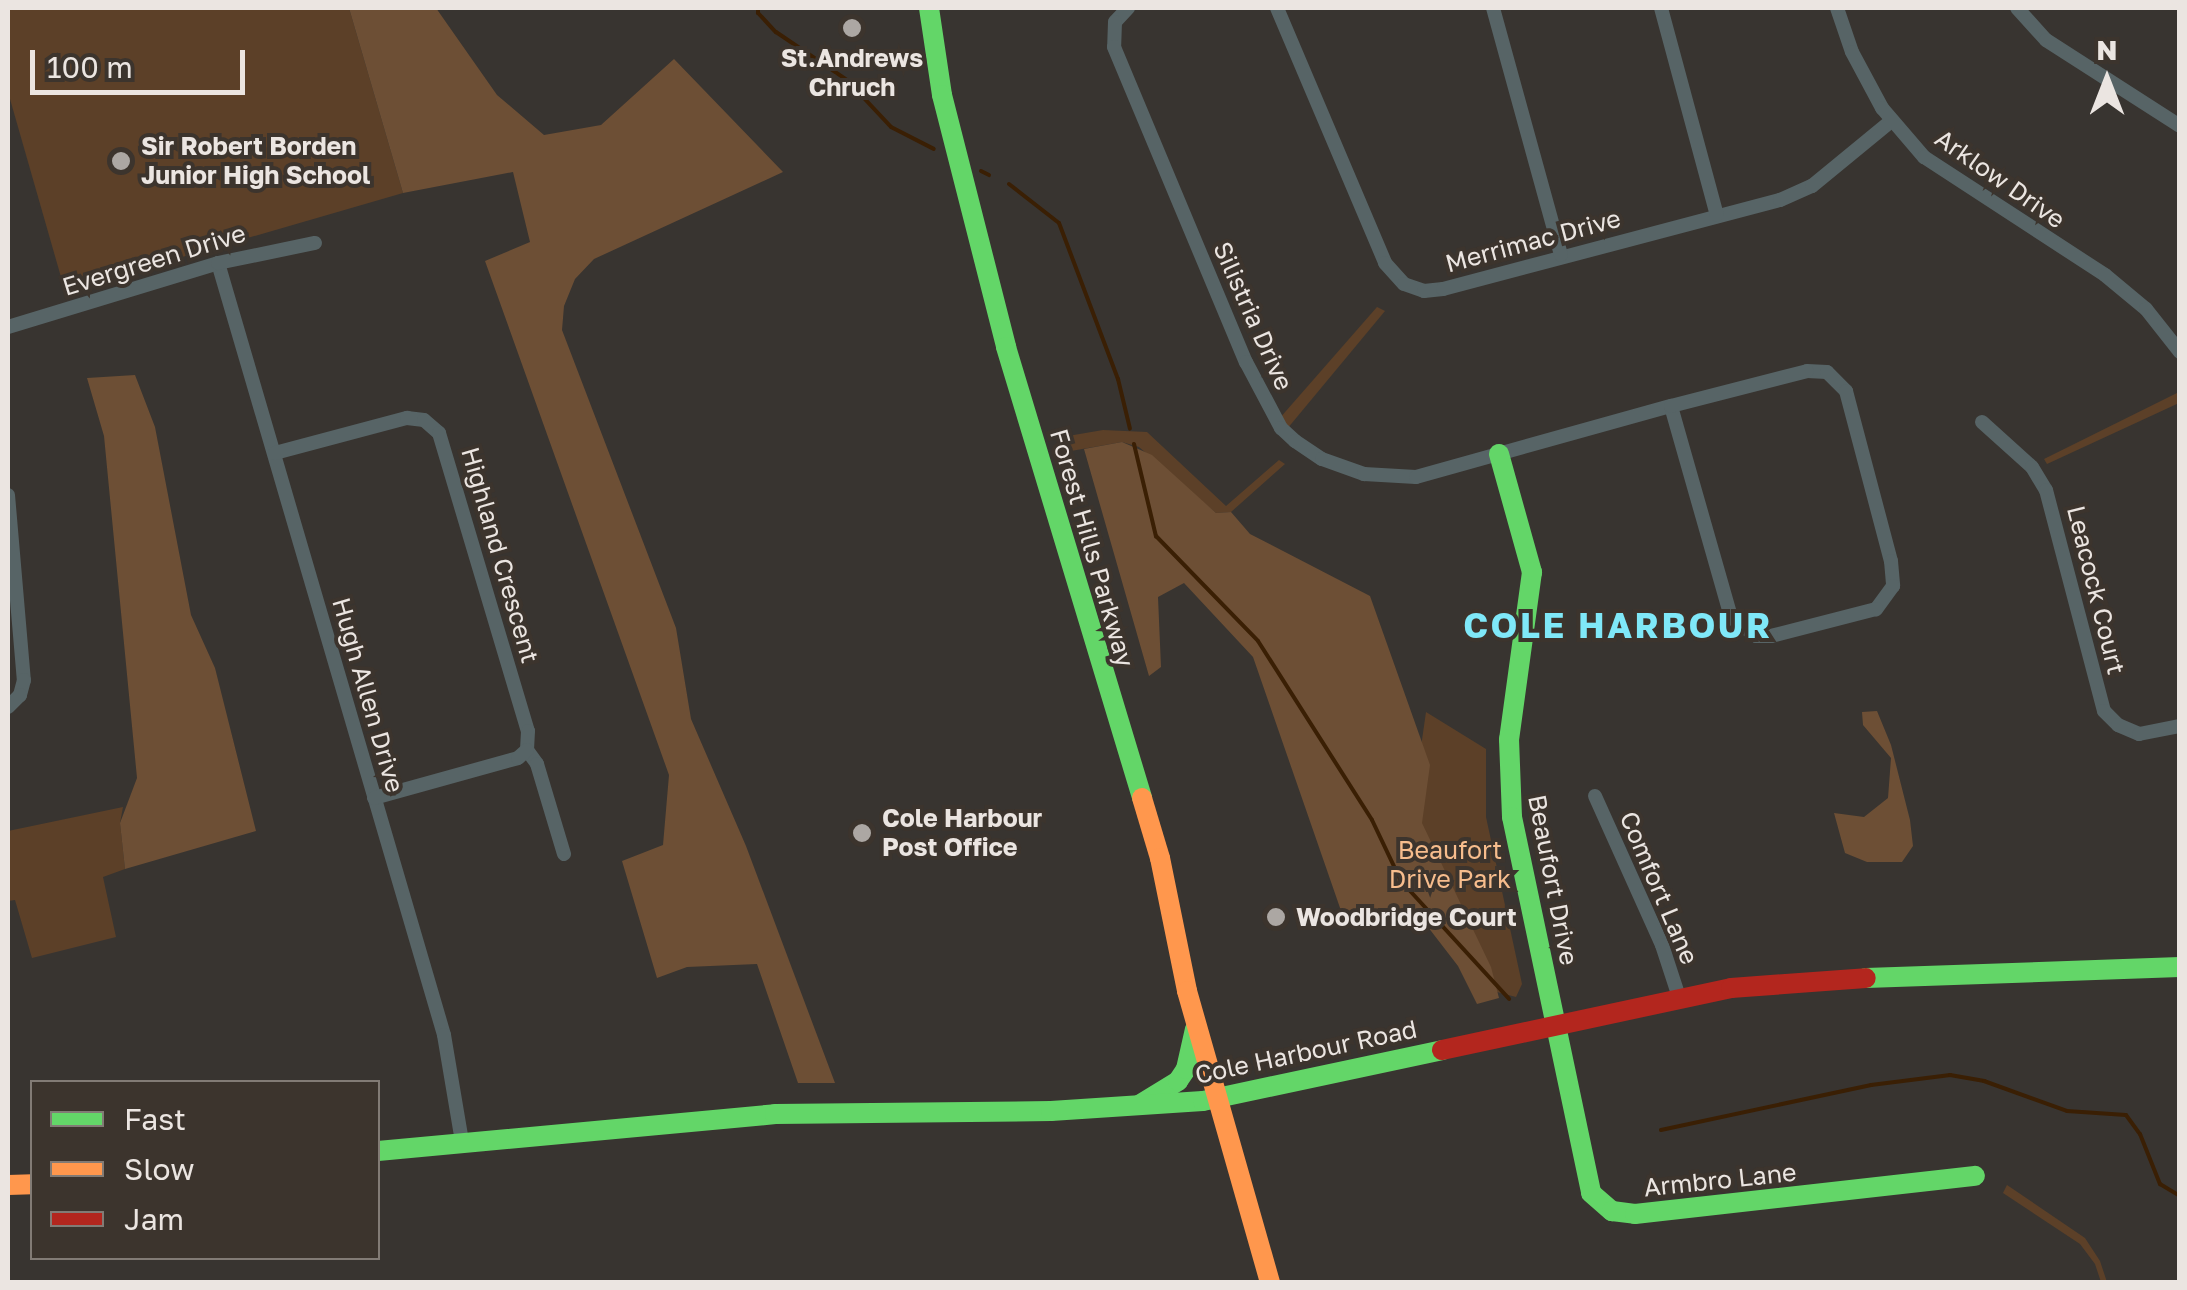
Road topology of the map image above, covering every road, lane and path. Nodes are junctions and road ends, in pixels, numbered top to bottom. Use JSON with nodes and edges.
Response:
{"nodes":[{"id":1,"x":929,"y":8,"type":"edge"},
{"id":2,"x":1128,"y":8,"type":"edge"},
{"id":3,"x":1277,"y":8,"type":"edge"},
{"id":4,"x":1492,"y":8,"type":"edge"},
{"id":5,"x":1661,"y":8,"type":"edge"},
{"id":6,"x":1837,"y":8,"type":"edge"},
{"id":7,"x":2016,"y":8,"type":"edge"},
{"id":8,"x":1891,"y":122,"type":"junction"},
{"id":9,"x":2180,"y":126,"type":"edge"},
{"id":10,"x":1716,"y":215,"type":"junction"},
{"id":11,"x":316,"y":243,"type":"dead end"},
{"id":12,"x":1561,"y":255,"type":"junction"},
{"id":13,"x":218,"y":263,"type":"junction"},
{"id":14,"x":8,"y":327,"type":"edge"},
{"id":15,"x":2180,"y":352,"type":"edge"},
{"id":16,"x":1671,"y":406,"type":"junction"},
{"id":17,"x":1982,"y":422,"type":"dead end"},
{"id":18,"x":276,"y":453,"type":"junction"},
{"id":19,"x":1500,"y":454,"type":"junction"},
{"id":20,"x":8,"y":495,"type":"edge"},
{"id":21,"x":8,"y":707,"type":"edge"},
{"id":22,"x":2180,"y":726,"type":"edge"},
{"id":23,"x":527,"y":750,"type":"junction"},
{"id":24,"x":1596,"y":796,"type":"dead end"},
{"id":25,"x":374,"y":798,"type":"junction"},
{"id":26,"x":564,"y":854,"type":"dead end"},
{"id":27,"x":2180,"y":966,"type":"edge"},
{"id":28,"x":1680,"y":997,"type":"junction"},
{"id":29,"x":1196,"y":1022,"type":"junction"},
{"id":30,"x":1556,"y":1022,"type":"junction"},
{"id":31,"x":1219,"y":1099,"type":"junction"},
{"id":32,"x":1139,"y":1105,"type":"junction"},
{"id":33,"x":462,"y":1141,"type":"junction"},
{"id":34,"x":380,"y":1151,"type":"edge"},
{"id":35,"x":1975,"y":1176,"type":"dead end"},
{"id":36,"x":1270,"y":1282,"type":"edge"}],
"edges":[{"from":1,"to":29,"type":"main road","name":"Forest Hills Parkway"},
{"from":2,"to":19,"type":"street","name":"Silistria Drive"},
{"from":3,"to":12,"type":"street","name":"Merrimac Drive"},
{"from":4,"to":12,"type":"street"},
{"from":5,"to":10,"type":"street"},
{"from":6,"to":8,"type":"street","name":"Arklow Drive"},
{"from":7,"to":9,"type":"street"},
{"from":8,"to":10,"type":"street","name":"Merrimac Drive"},
{"from":8,"to":15,"type":"street","name":"Arklow Drive"},
{"from":10,"to":12,"type":"street","name":"Merrimac Drive"},
{"from":11,"to":13,"type":"street","name":"Evergreen Drive"},
{"from":13,"to":14,"type":"street","name":"Evergreen Drive"},
{"from":13,"to":18,"type":"street","name":"Hugh Allen Drive"},
{"from":16,"to":16,"type":"street","name":"Silistria Drive"},
{"from":16,"to":19,"type":"street","name":"Silistria Drive"},
{"from":17,"to":22,"type":"street","name":"Leacock Court"},
{"from":18,"to":23,"type":"street","name":"Highland Crescent"},
{"from":18,"to":25,"type":"street","name":"Hugh Allen Drive"},
{"from":19,"to":30,"type":"main road","name":"Beaufort Drive"},
{"from":20,"to":21,"type":"street"},
{"from":23,"to":25,"type":"street"},
{"from":23,"to":26,"type":"street","name":"Highland Crescent"},
{"from":24,"to":28,"type":"street","name":"Comfort Lane"},
{"from":25,"to":33,"type":"street","name":"Hugh Allen Drive"},
{"from":27,"to":28,"type":"main road","name":"Cole Harbour Road"},
{"from":28,"to":30,"type":"main road","name":"Cole Harbour Road"},
{"from":29,"to":31,"type":"main road","name":"Forest Hills Parkway"},
{"from":29,"to":32,"type":"main road"},
{"from":30,"to":31,"type":"main road","name":"Cole Harbour Road"},
{"from":30,"to":35,"type":"main road","name":"Armbro Lane"},
{"from":31,"to":32,"type":"main road","name":"Cole Harbour Road"},
{"from":31,"to":36,"type":"main road","name":"Forest Hills Parkway"},
{"from":32,"to":33,"type":"main road","name":"Cole Harbour Road"},
{"from":33,"to":34,"type":"main road","name":"Cole Harbour Road"}]}
